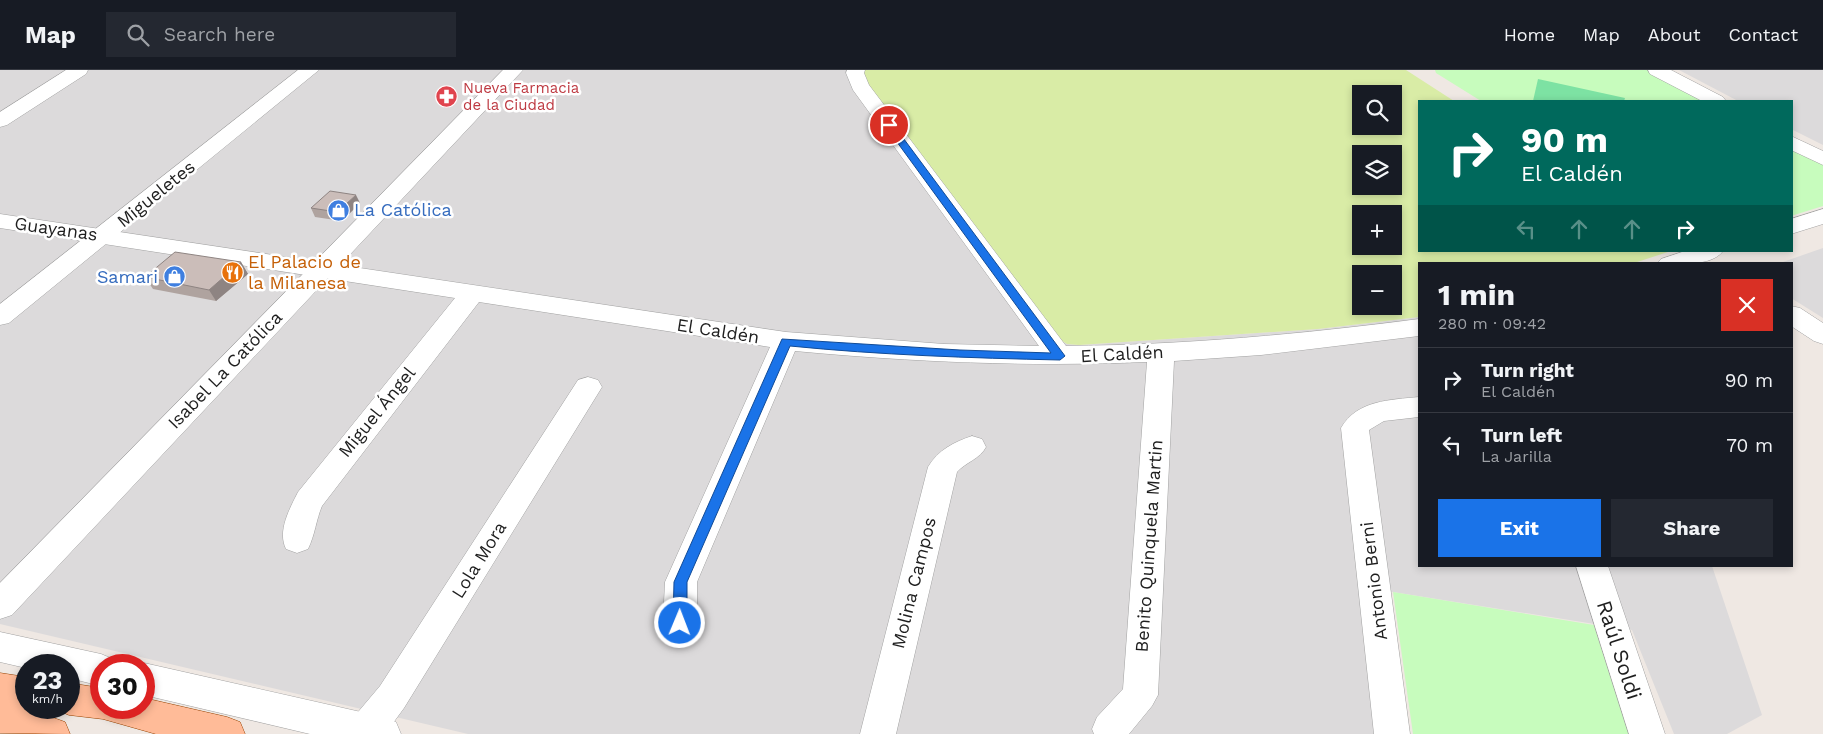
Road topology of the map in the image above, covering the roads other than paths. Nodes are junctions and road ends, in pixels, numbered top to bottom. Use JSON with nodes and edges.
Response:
{"nodes":[{"id":1,"x":79,"y":70,"type":"edge"},
{"id":2,"x":310,"y":70,"type":"edge"},
{"id":3,"x":514,"y":70,"type":"edge"},
{"id":4,"x":856,"y":70,"type":"edge"},
{"id":5,"x":1658,"y":70,"type":"edge"},
{"id":6,"x":1714,"y":100,"type":"edge"},
{"id":7,"x":0,"y":121,"type":"edge"},
{"id":8,"x":1793,"y":143,"type":"edge"},
{"id":9,"x":1823,"y":159,"type":"edge"},
{"id":10,"x":1823,"y":216,"type":"edge"},
{"id":11,"x":0,"y":221,"type":"edge"},
{"id":12,"x":1793,"y":226,"type":"edge"},
{"id":13,"x":103,"y":236,"type":"junction"},
{"id":14,"x":1707,"y":257,"type":"edge"},
{"id":15,"x":1680,"y":262,"type":"edge"},
{"id":16,"x":320,"y":271,"type":"junction"},
{"id":17,"x":474,"y":294,"type":"junction"},
{"id":18,"x":1793,"y":315,"type":"edge"},
{"id":19,"x":0,"y":317,"type":"edge"},
{"id":20,"x":1418,"y":327,"type":"edge"},
{"id":21,"x":1823,"y":335,"type":"edge"},
{"id":22,"x":786,"y":342,"type":"junction"},
{"id":23,"x":1161,"y":352,"type":"junction"},
{"id":24,"x":1060,"y":356,"type":"junction"},
{"id":25,"x":588,"y":387,"type":"dead end"},
{"id":26,"x":1418,"y":407,"type":"edge"},
{"id":27,"x":972,"y":447,"type":"dead end"},
{"id":28,"x":297,"y":540,"type":"dead end"},
{"id":29,"x":1592,"y":567,"type":"edge"},
{"id":30,"x":0,"y":606,"type":"edge"},
{"id":31,"x":680,"y":623,"type":"dead end"},
{"id":32,"x":0,"y":647,"type":"edge"},
{"id":33,"x":90,"y":667,"type":"edge"},
{"id":34,"x":155,"y":682,"type":"edge"},
{"id":35,"x":0,"y":689,"type":"edge"},
{"id":36,"x":15,"y":691,"type":"edge"},
{"id":37,"x":0,"y":716,"type":"edge"},
{"id":38,"x":155,"y":717,"type":"edge"},
{"id":39,"x":1110,"y":729,"type":"dead end"},
{"id":40,"x":374,"y":732,"type":"edge"},
{"id":41,"x":52,"y":734,"type":"edge"},
{"id":42,"x":227,"y":734,"type":"edge"},
{"id":43,"x":878,"y":734,"type":"edge"},
{"id":44,"x":1392,"y":734,"type":"edge"},
{"id":45,"x":1646,"y":734,"type":"edge"}],
"edges":[{"from":1,"to":7,"type":"street"},
{"from":2,"to":13,"type":"street","name":"Migueletes"},
{"from":3,"to":16,"type":"street","name":"Isabel La Católica"},
{"from":4,"to":24,"type":"street"},
{"from":5,"to":6,"type":"street"},
{"from":8,"to":9,"type":"street"},
{"from":10,"to":12,"type":"street"},
{"from":11,"to":13,"type":"street","name":"Guayanas"},
{"from":13,"to":16,"type":"street","name":"Guayanas"},
{"from":13,"to":19,"type":"street","name":"Migueletes"},
{"from":14,"to":15,"type":"street"},
{"from":16,"to":17,"type":"street","name":"El Caldén"},
{"from":16,"to":30,"type":"street","name":"Isabel La Católica"},
{"from":17,"to":22,"type":"street","name":"El Caldén"},
{"from":17,"to":28,"type":"street","name":"Miguel Ángel"},
{"from":18,"to":21,"type":"street"},
{"from":20,"to":23,"type":"street","name":"El Caldén"},
{"from":22,"to":24,"type":"street","name":"El Caldén"},
{"from":22,"to":31,"type":"street"},
{"from":23,"to":24,"type":"street","name":"El Caldén"},
{"from":23,"to":39,"type":"street","name":"Benito Quinquela Martin"},
{"from":25,"to":40,"type":"street","name":"Lola Mora"},
{"from":26,"to":44,"type":"street","name":"Antonio Berni"},
{"from":27,"to":43,"type":"street","name":"Molina Campos"},
{"from":29,"to":45,"type":"street","name":"Raúl Soldi"},
{"from":32,"to":33,"type":"street"},
{"from":34,"to":40,"type":"street"},
{"from":35,"to":36,"type":"main road"},
{"from":37,"to":41,"type":"main road"},
{"from":38,"to":42,"type":"main road"}]}
